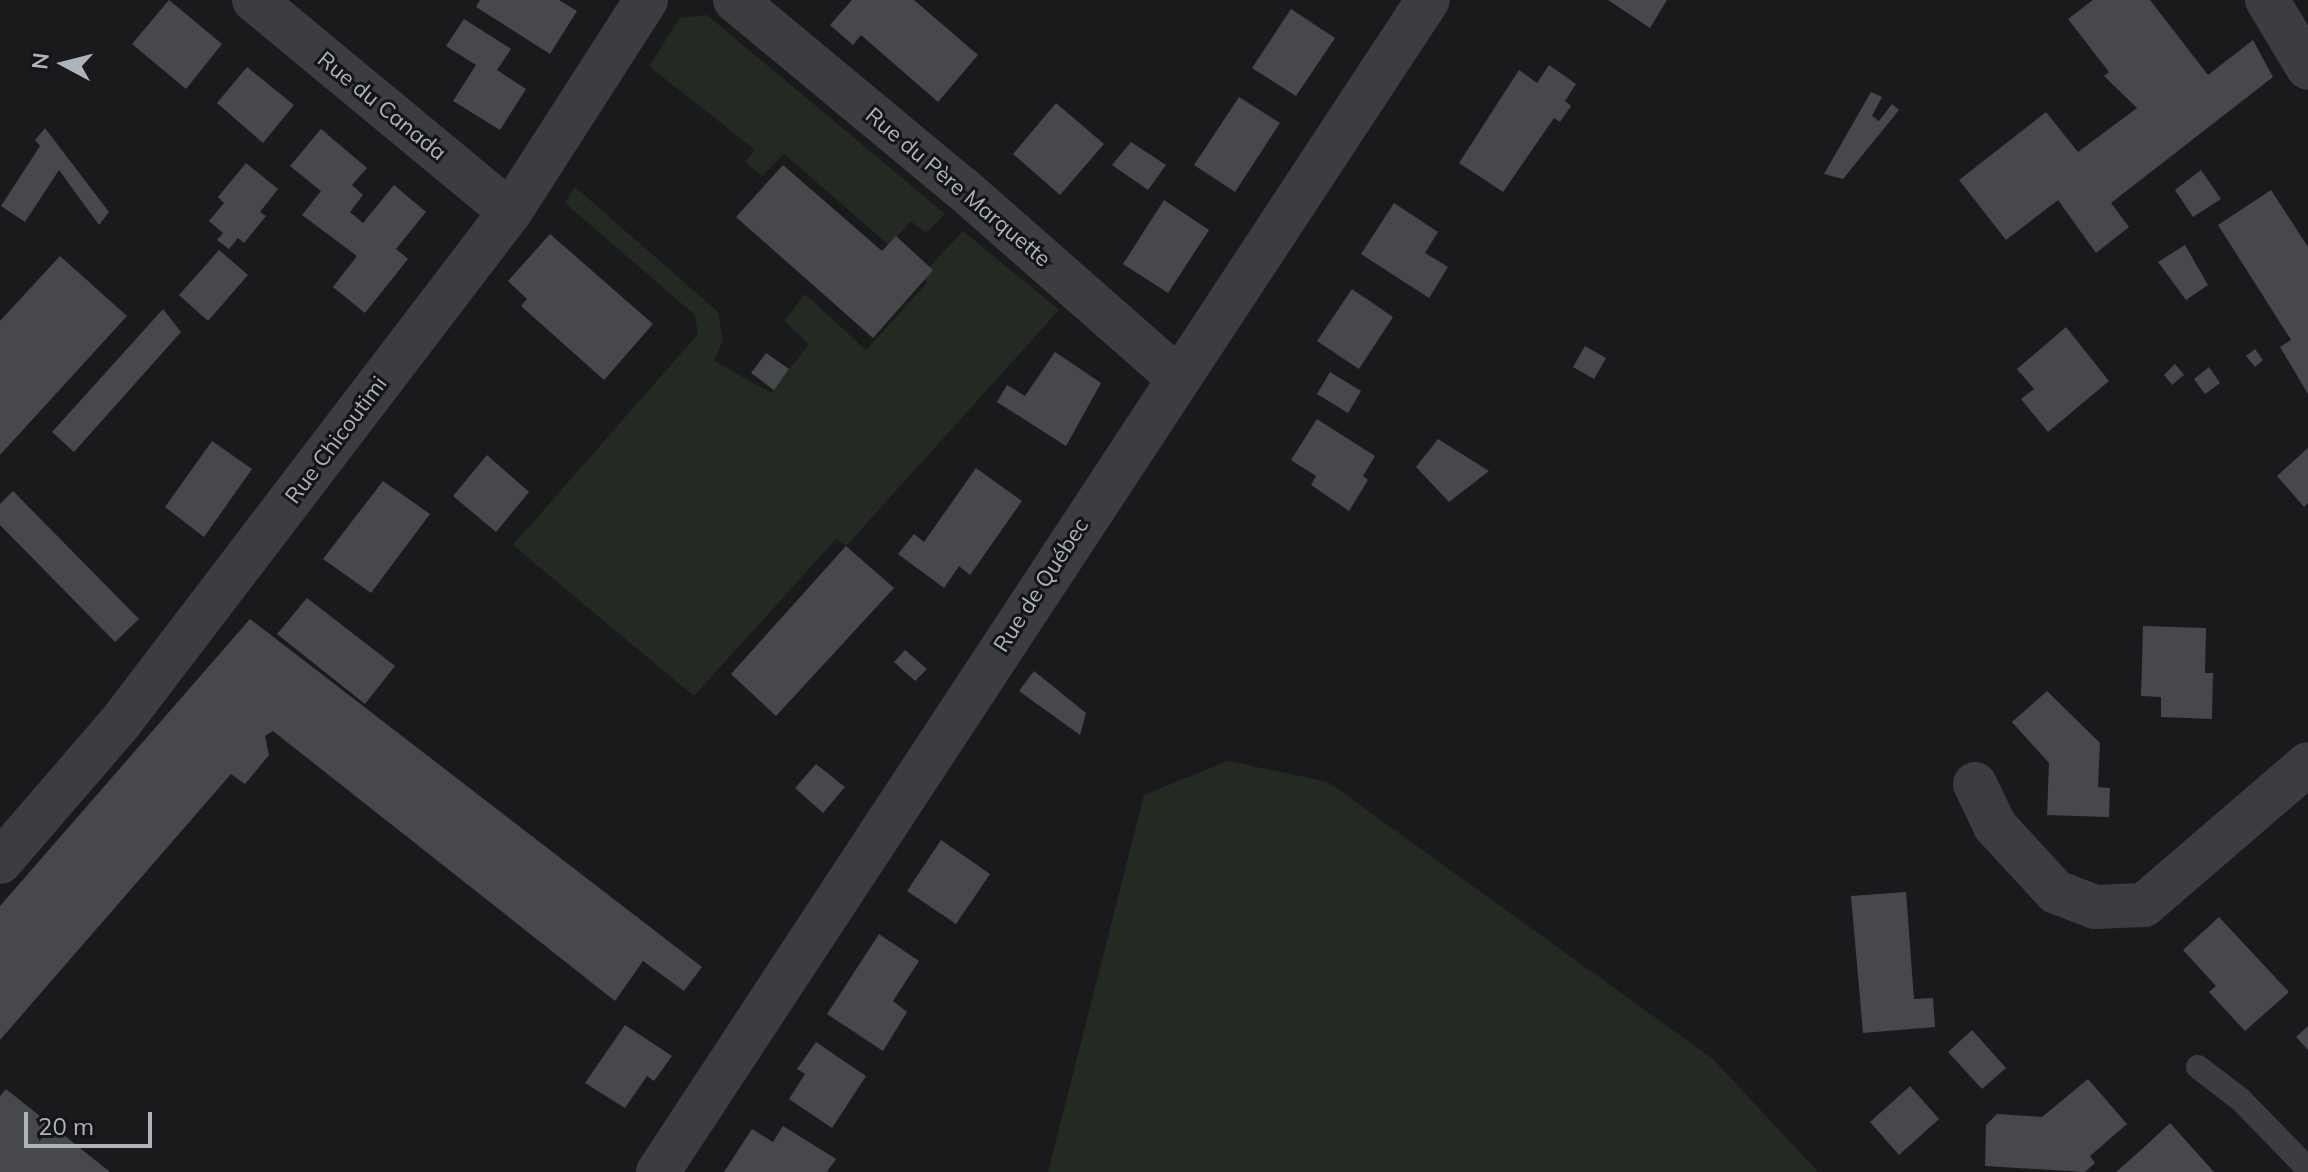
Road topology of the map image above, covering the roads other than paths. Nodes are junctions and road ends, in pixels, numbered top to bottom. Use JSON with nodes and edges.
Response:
{"nodes":[{"id":1,"x":254,"y":0,"type":"edge"},
{"id":2,"x":646,"y":0,"type":"edge"},
{"id":3,"x":735,"y":0,"type":"edge"},
{"id":4,"x":1428,"y":0,"type":"edge"},
{"id":5,"x":2267,"y":0,"type":"edge"},
{"id":6,"x":2308,"y":68,"type":"edge"},
{"id":7,"x":510,"y":212,"type":"junction"},
{"id":8,"x":1178,"y":378,"type":"junction"},
{"id":9,"x":2308,"y":764,"type":"edge"},
{"id":10,"x":1975,"y":784,"type":"dead end"},
{"id":11,"x":0,"y":862,"type":"edge"},
{"id":12,"x":2198,"y":1067,"type":"dead end"},
{"id":13,"x":2308,"y":1169,"type":"edge"},
{"id":14,"x":658,"y":1172,"type":"edge"}],
"edges":[{"from":1,"to":7,"type":"street","name":"Rue du Canada"},
{"from":2,"to":7,"type":"street","name":"Rue Chicoutimi"},
{"from":3,"to":8,"type":"street","name":"Rue du Père Marquette"},
{"from":4,"to":8,"type":"street","name":"Rue de Québec"},
{"from":5,"to":6,"type":"street"},
{"from":7,"to":11,"type":"street","name":"Rue Chicoutimi"},
{"from":8,"to":14,"type":"street","name":"Rue de Québec"},
{"from":9,"to":10,"type":"street"},
{"from":12,"to":13,"type":"lane"}]}
